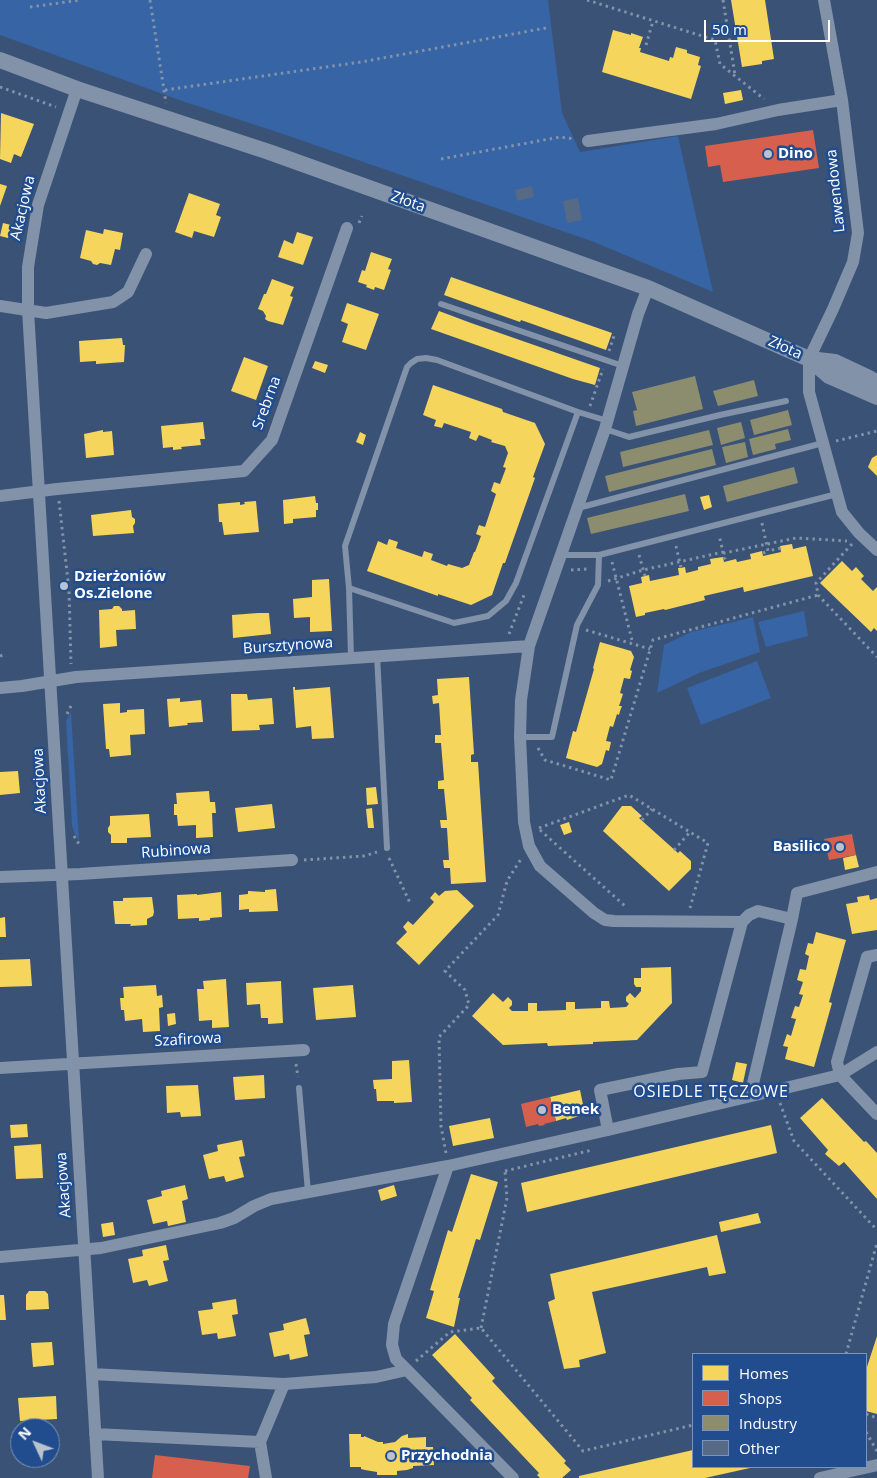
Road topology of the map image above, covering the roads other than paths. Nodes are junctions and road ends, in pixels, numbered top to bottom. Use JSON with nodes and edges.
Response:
{"nodes":[{"id":1,"x":824,"y":0,"type":"edge"},
{"id":2,"x":0,"y":60,"type":"edge"},
{"id":3,"x":78,"y":88,"type":"junction"},
{"id":4,"x":842,"y":100,"type":"junction"},
{"id":5,"x":588,"y":141,"type":"road end"},
{"id":6,"x":347,"y":228,"type":"dead end"},
{"id":7,"x":146,"y":254,"type":"dead end"},
{"id":8,"x":648,"y":288,"type":"junction"},
{"id":9,"x":441,"y":304,"type":"dead end"},
{"id":10,"x":0,"y":306,"type":"edge"},
{"id":11,"x":28,"y":310,"type":"junction"},
{"id":12,"x":809,"y":360,"type":"junction"},
{"id":13,"x":623,"y":366,"type":"junction"},
{"id":14,"x":877,"y":383,"type":"edge"},
{"id":15,"x":877,"y":397,"type":"edge"},
{"id":16,"x":786,"y":401,"type":"dead end"},
{"id":17,"x":578,"y":412,"type":"junction"},
{"id":18,"x":606,"y":425,"type":"junction"},
{"id":19,"x":823,"y":443,"type":"junction"},
{"id":20,"x":38,"y":492,"type":"junction"},
{"id":21,"x":837,"y":494,"type":"junction"},
{"id":22,"x":0,"y":496,"type":"edge"},
{"id":23,"x":577,"y":508,"type":"junction"},
{"id":24,"x":877,"y":550,"type":"edge"},
{"id":25,"x":600,"y":554,"type":"junction"},
{"id":26,"x":561,"y":555,"type":"junction"},
{"id":27,"x":349,"y":588,"type":"junction"},
{"id":28,"x":529,"y":646,"type":"junction"},
{"id":29,"x":377,"y":655,"type":"junction"},
{"id":30,"x":351,"y":657,"type":"junction"},
{"id":31,"x":50,"y":681,"type":"junction"},
{"id":32,"x":0,"y":688,"type":"edge"},
{"id":33,"x":520,"y":737,"type":"junction"},
{"id":34,"x":387,"y":848,"type":"road end"},
{"id":35,"x":292,"y":860,"type":"road end"},
{"id":36,"x":877,"y":872,"type":"edge"},
{"id":37,"x":62,"y":875,"type":"junction"},
{"id":38,"x":0,"y":877,"type":"edge"},
{"id":39,"x":792,"y":919,"type":"junction"},
{"id":40,"x":742,"y":922,"type":"junction"},
{"id":41,"x":877,"y":955,"type":"edge"},
{"id":42,"x":300,"y":1050,"type":"road end"},
{"id":43,"x":877,"y":1052,"type":"edge"},
{"id":44,"x":73,"y":1064,"type":"junction"},
{"id":45,"x":0,"y":1068,"type":"edge"},
{"id":46,"x":840,"y":1075,"type":"junction"},
{"id":47,"x":299,"y":1088,"type":"road end"},
{"id":48,"x":750,"y":1096,"type":"junction"},
{"id":49,"x":877,"y":1114,"type":"edge"},
{"id":50,"x":608,"y":1130,"type":"junction"},
{"id":51,"x":448,"y":1166,"type":"junction"},
{"id":52,"x":308,"y":1192,"type":"junction"},
{"id":53,"x":85,"y":1250,"type":"junction"},
{"id":54,"x":0,"y":1257,"type":"edge"},
{"id":55,"x":407,"y":1370,"type":"junction"},
{"id":56,"x":92,"y":1374,"type":"junction"},
{"id":57,"x":284,"y":1384,"type":"junction"},
{"id":58,"x":95,"y":1434,"type":"junction"},
{"id":59,"x":260,"y":1442,"type":"junction"},
{"id":60,"x":864,"y":1468,"type":"edge"},
{"id":61,"x":98,"y":1478,"type":"edge"},
{"id":62,"x":266,"y":1478,"type":"edge"},
{"id":63,"x":513,"y":1478,"type":"edge"},
{"id":64,"x":820,"y":1478,"type":"edge"}],
"edges":[{"from":1,"to":4,"type":"street","name":"Lawendowa"},
{"from":2,"to":3,"type":"street","name":"Złota"},
{"from":3,"to":8,"type":"street","name":"Złota"},
{"from":3,"to":11,"type":"street","name":"Akacjowa"},
{"from":4,"to":5,"type":"street"},
{"from":4,"to":12,"type":"street","name":"Lawendowa"},
{"from":6,"to":20,"type":"street","name":"Srebrna"},
{"from":7,"to":11,"type":"street"},
{"from":8,"to":12,"type":"street","name":"Złota"},
{"from":8,"to":13,"type":"street"},
{"from":9,"to":13,"type":"lane"},
{"from":10,"to":11,"type":"street"},
{"from":11,"to":20,"type":"street","name":"Akacjowa"},
{"from":12,"to":14,"type":"street","name":"Złota"},
{"from":12,"to":15,"type":"street","name":"Złota"},
{"from":12,"to":19,"type":"street"},
{"from":13,"to":18,"type":"street"},
{"from":16,"to":18,"type":"lane"},
{"from":17,"to":18,"type":"lane"},
{"from":17,"to":27,"type":"lane"},
{"from":17,"to":27,"type":"lane"},
{"from":18,"to":23,"type":"street"},
{"from":19,"to":21,"type":"street"},
{"from":19,"to":23,"type":"lane"},
{"from":20,"to":22,"type":"street","name":"Srebrna"},
{"from":20,"to":31,"type":"street","name":"Akacjowa"},
{"from":21,"to":24,"type":"street"},
{"from":21,"to":25,"type":"lane"},
{"from":23,"to":26,"type":"street"},
{"from":25,"to":26,"type":"lane"},
{"from":25,"to":33,"type":"lane"},
{"from":26,"to":28,"type":"street"},
{"from":27,"to":30,"type":"lane"},
{"from":28,"to":29,"type":"street","name":"Bursztynowa"},
{"from":28,"to":33,"type":"street"},
{"from":29,"to":30,"type":"street","name":"Bursztynowa"},
{"from":29,"to":34,"type":"lane"},
{"from":30,"to":31,"type":"street","name":"Bursztynowa"},
{"from":31,"to":32,"type":"street","name":"Bursztynowa"},
{"from":31,"to":37,"type":"street","name":"Akacjowa"},
{"from":33,"to":40,"type":"street"},
{"from":35,"to":37,"type":"street","name":"Rubinowa"},
{"from":36,"to":39,"type":"street"},
{"from":37,"to":38,"type":"street","name":"Rubinowa"},
{"from":37,"to":44,"type":"street","name":"Akacjowa"},
{"from":39,"to":40,"type":"street"},
{"from":39,"to":48,"type":"street"},
{"from":40,"to":50,"type":"street"},
{"from":41,"to":46,"type":"street"},
{"from":42,"to":44,"type":"street","name":"Szafirowa"},
{"from":43,"to":46,"type":"street"},
{"from":44,"to":45,"type":"street","name":"Szafirowa"},
{"from":44,"to":53,"type":"street","name":"Akacjowa"},
{"from":46,"to":48,"type":"street"},
{"from":46,"to":49,"type":"street"},
{"from":47,"to":52,"type":"lane"},
{"from":48,"to":50,"type":"street"},
{"from":50,"to":51,"type":"street"},
{"from":51,"to":52,"type":"street"},
{"from":51,"to":55,"type":"street"},
{"from":52,"to":53,"type":"street"},
{"from":53,"to":54,"type":"street"},
{"from":53,"to":56,"type":"street","name":"Akacjowa"},
{"from":55,"to":57,"type":"street"},
{"from":55,"to":63,"type":"street"},
{"from":56,"to":57,"type":"street"},
{"from":56,"to":58,"type":"street","name":"Akacjowa"},
{"from":57,"to":59,"type":"street"},
{"from":58,"to":59,"type":"street"},
{"from":58,"to":61,"type":"street","name":"Akacjowa"},
{"from":59,"to":62,"type":"street"},
{"from":60,"to":64,"type":"street"}]}
